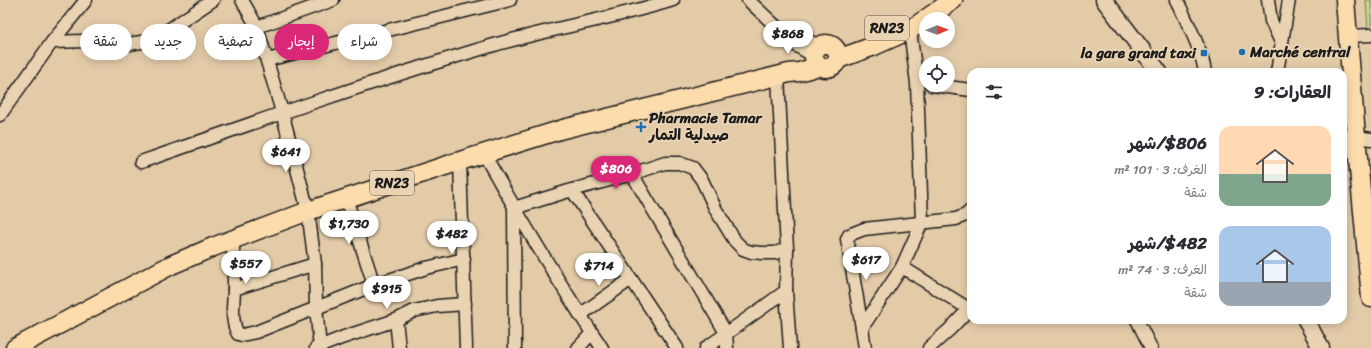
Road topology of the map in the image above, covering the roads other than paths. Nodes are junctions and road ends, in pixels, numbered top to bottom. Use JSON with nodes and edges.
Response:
{"nodes":[{"id":1,"x":86,"y":0,"type":"edge"},
{"id":2,"x":213,"y":0,"type":"edge"},
{"id":3,"x":242,"y":0,"type":"edge"},
{"id":4,"x":333,"y":0,"type":"edge"},
{"id":5,"x":510,"y":0,"type":"edge"},
{"id":6,"x":673,"y":0,"type":"edge"},
{"id":7,"x":748,"y":0,"type":"edge"},
{"id":8,"x":935,"y":0,"type":"edge"},
{"id":9,"x":952,"y":0,"type":"edge"},
{"id":10,"x":1104,"y":0,"type":"edge"},
{"id":11,"x":1177,"y":0,"type":"edge"},
{"id":12,"x":1268,"y":0,"type":"edge"},
{"id":13,"x":1289,"y":0,"type":"edge"},
{"id":14,"x":1345,"y":0,"type":"edge"},
{"id":15,"x":255,"y":24,"type":"edge"},
{"id":16,"x":265,"y":24,"type":"edge"},
{"id":17,"x":910,"y":30,"type":"junction"},
{"id":18,"x":1371,"y":35,"type":"edge"},
{"id":19,"x":1347,"y":36,"type":"junction"},
{"id":20,"x":52,"y":42,"type":"junction"},
{"id":21,"x":1282,"y":44,"type":"junction"},
{"id":22,"x":823,"y":56,"type":"junction"},
{"id":23,"x":266,"y":57,"type":"edge"},
{"id":24,"x":267,"y":60,"type":"junction"},
{"id":25,"x":1156,"y":68,"type":"edge"},
{"id":26,"x":1204,"y":68,"type":"edge"},
{"id":27,"x":1278,"y":68,"type":"edge"},
{"id":28,"x":783,"y":74,"type":"junction"},
{"id":29,"x":919,"y":74,"type":"edge"},
{"id":30,"x":955,"y":88,"type":"edge"},
{"id":31,"x":967,"y":89,"type":"edge"},
{"id":32,"x":921,"y":92,"type":"edge"},
{"id":33,"x":282,"y":112,"type":"junction"},
{"id":34,"x":0,"y":115,"type":"edge"},
{"id":35,"x":1357,"y":137,"type":"edge"},
{"id":36,"x":484,"y":154,"type":"junction"},
{"id":37,"x":460,"y":161,"type":"junction"},
{"id":38,"x":141,"y":162,"type":"dead end"},
{"id":39,"x":632,"y":174,"type":"junction"},
{"id":40,"x":572,"y":190,"type":"junction"},
{"id":41,"x":346,"y":198,"type":"junction"},
{"id":42,"x":514,"y":208,"type":"junction"},
{"id":43,"x":308,"y":211,"type":"junction"},
{"id":44,"x":967,"y":214,"type":"edge"},
{"id":45,"x":922,"y":222,"type":"junction"},
{"id":46,"x":233,"y":240,"type":"junction"},
{"id":47,"x":787,"y":249,"type":"junction"},
{"id":48,"x":464,"y":258,"type":"junction"},
{"id":49,"x":315,"y":264,"type":"junction"},
{"id":50,"x":902,"y":267,"type":"junction"},
{"id":51,"x":631,"y":279,"type":"junction"},
{"id":52,"x":374,"y":285,"type":"junction"},
{"id":53,"x":234,"y":289,"type":"junction"},
{"id":54,"x":786,"y":291,"type":"junction"},
{"id":55,"x":1371,"y":298,"type":"edge"},
{"id":56,"x":465,"y":304,"type":"junction"},
{"id":57,"x":967,"y":306,"type":"edge"},
{"id":58,"x":316,"y":308,"type":"junction"},
{"id":59,"x":967,"y":311,"type":"edge"},
{"id":60,"x":580,"y":315,"type":"junction"},
{"id":61,"x":396,"y":320,"type":"junction"},
{"id":62,"x":1139,"y":324,"type":"edge"},
{"id":63,"x":1308,"y":324,"type":"edge"},
{"id":64,"x":862,"y":328,"type":"junction"},
{"id":65,"x":592,"y":333,"type":"junction"},
{"id":66,"x":726,"y":333,"type":"junction"},
{"id":67,"x":318,"y":347,"type":"edge"},
{"id":68,"x":15,"y":348,"type":"edge"},
{"id":69,"x":399,"y":348,"type":"edge"},
{"id":70,"x":466,"y":348,"type":"edge"},
{"id":71,"x":515,"y":348,"type":"edge"},
{"id":72,"x":578,"y":348,"type":"edge"},
{"id":73,"x":602,"y":348,"type":"edge"},
{"id":74,"x":677,"y":348,"type":"edge"},
{"id":75,"x":706,"y":348,"type":"edge"},
{"id":76,"x":727,"y":348,"type":"edge"},
{"id":77,"x":790,"y":348,"type":"edge"},
{"id":78,"x":865,"y":348,"type":"edge"},
{"id":79,"x":929,"y":348,"type":"edge"},
{"id":80,"x":1151,"y":348,"type":"edge"},
{"id":81,"x":1321,"y":348,"type":"edge"}],
"edges":[{"from":1,"to":20,"type":"street"},
{"from":2,"to":20,"type":"street"},
{"from":3,"to":15,"type":"street"},
{"from":4,"to":16,"type":"street"},
{"from":5,"to":24,"type":"street"},
{"from":6,"to":33,"type":"street"},
{"from":7,"to":22,"type":"street"},
{"from":8,"to":22,"type":"main road","number":"RN23"},
{"from":9,"to":17,"type":"main road","number":"RN23"},
{"from":10,"to":25,"type":"street"},
{"from":11,"to":26,"type":"street"},
{"from":12,"to":21,"type":"street"},
{"from":13,"to":21,"type":"street"},
{"from":14,"to":19,"type":"main road"},
{"from":17,"to":22,"type":"main road","number":"RN23"},
{"from":17,"to":29,"type":"street"},
{"from":18,"to":19,"type":"street"},
{"from":19,"to":35,"type":"main road"},
{"from":20,"to":34,"type":"street"},
{"from":21,"to":27,"type":"street"},
{"from":22,"to":28,"type":"main road","number":"RN23"},
{"from":23,"to":24,"type":"street"},
{"from":24,"to":33,"type":"street"},
{"from":28,"to":36,"type":"main road","number":"RN23"},
{"from":28,"to":47,"type":"street"},
{"from":30,"to":31,"type":"street"},
{"from":32,"to":45,"type":"street"},
{"from":33,"to":38,"type":"street"},
{"from":33,"to":43,"type":"street"},
{"from":35,"to":55,"type":"main road"},
{"from":36,"to":37,"type":"main road","number":"RN23"},
{"from":36,"to":42,"type":"street"},
{"from":37,"to":41,"type":"main road","number":"RN23"},
{"from":37,"to":48,"type":"street"},
{"from":39,"to":40,"type":"street"},
{"from":39,"to":47,"type":"street"},
{"from":39,"to":66,"type":"street"},
{"from":40,"to":42,"type":"street"},
{"from":40,"to":51,"type":"street"},
{"from":41,"to":43,"type":"main road","number":"RN23"},
{"from":41,"to":52,"type":"street"},
{"from":42,"to":60,"type":"street"},
{"from":42,"to":71,"type":"street"},
{"from":43,"to":46,"type":"main road","number":"RN23"},
{"from":43,"to":49,"type":"street"},
{"from":44,"to":45,"type":"street"},
{"from":45,"to":50,"type":"street"},
{"from":45,"to":64,"type":"street"},
{"from":46,"to":53,"type":"street"},
{"from":46,"to":68,"type":"main road","number":"RN23"},
{"from":47,"to":54,"type":"street"},
{"from":48,"to":52,"type":"street"},
{"from":48,"to":56,"type":"street"},
{"from":49,"to":53,"type":"street"},
{"from":49,"to":58,"type":"street"},
{"from":50,"to":57,"type":"street"},
{"from":50,"to":64,"type":"street"},
{"from":51,"to":60,"type":"street"},
{"from":51,"to":74,"type":"street"},
{"from":52,"to":58,"type":"street"},
{"from":53,"to":58,"type":"street"},
{"from":54,"to":66,"type":"street"},
{"from":54,"to":77,"type":"street"},
{"from":56,"to":61,"type":"street"},
{"from":56,"to":70,"type":"street"},
{"from":58,"to":67,"type":"street"},
{"from":59,"to":79,"type":"street"},
{"from":60,"to":65,"type":"street"},
{"from":61,"to":67,"type":"street"},
{"from":61,"to":69,"type":"street"},
{"from":62,"to":80,"type":"street"},
{"from":63,"to":81,"type":"street"},
{"from":64,"to":78,"type":"street"},
{"from":65,"to":72,"type":"street"},
{"from":65,"to":73,"type":"street"},
{"from":66,"to":75,"type":"street"},
{"from":66,"to":76,"type":"street"}]}
